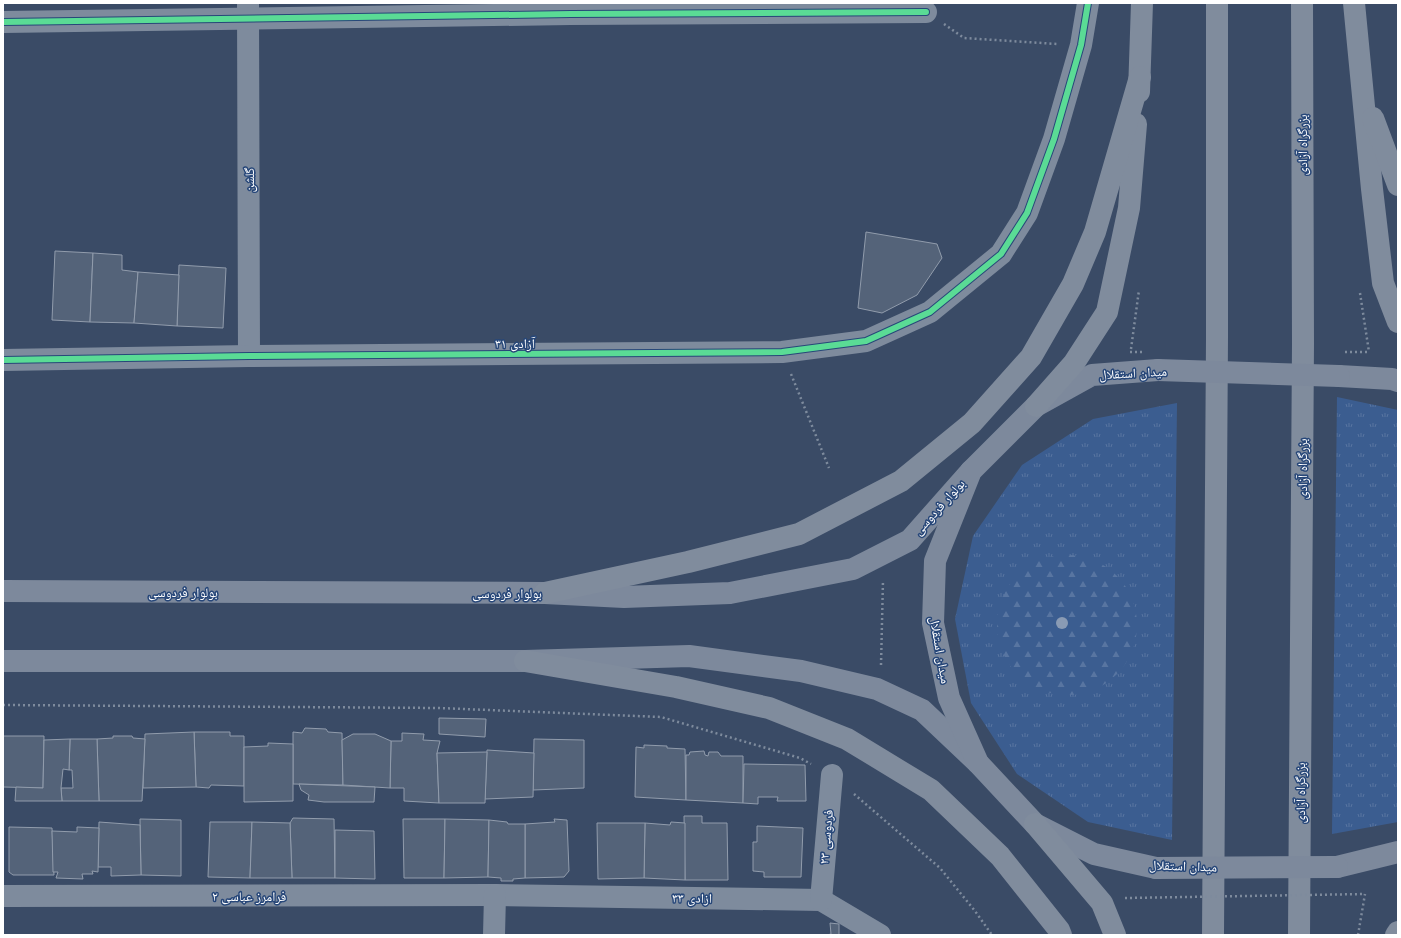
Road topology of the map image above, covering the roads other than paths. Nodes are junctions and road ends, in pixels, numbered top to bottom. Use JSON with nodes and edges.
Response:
{"nodes":[{"id":1,"x":1088,"y":3,"type":"edge"},
{"id":2,"x":1142,"y":3,"type":"edge"},
{"id":3,"x":1217,"y":3,"type":"edge"},
{"id":4,"x":1302,"y":3,"type":"edge"},
{"id":5,"x":1354,"y":3,"type":"edge"},
{"id":6,"x":248,"y":11,"type":"edge"},
{"id":7,"x":926,"y":12,"type":"road end"},
{"id":8,"x":3,"y":22,"type":"edge"},
{"id":9,"x":1140,"y":77,"type":"junction"},
{"id":10,"x":1363,"y":88,"type":"junction"},
{"id":11,"x":1398,"y":185,"type":"edge"},
{"id":12,"x":1398,"y":322,"type":"edge"},
{"id":13,"x":249,"y":356,"type":"junction"},
{"id":14,"x":3,"y":360,"type":"edge"},
{"id":15,"x":1398,"y":380,"type":"edge"},
{"id":16,"x":1036,"y":406,"type":"junction"},
{"id":17,"x":971,"y":471,"type":"junction"},
{"id":18,"x":3,"y":591,"type":"edge"},
{"id":19,"x":544,"y":593,"type":"junction"},
{"id":20,"x":3,"y":661,"type":"edge"},
{"id":21,"x":525,"y":661,"type":"junction"},
{"id":22,"x":978,"y":763,"type":"junction"},
{"id":23,"x":832,"y":775,"type":"road end"},
{"id":24,"x":1034,"y":824,"type":"junction"},
{"id":25,"x":1398,"y":852,"type":"edge"},
{"id":26,"x":494,"y":895,"type":"junction"},
{"id":27,"x":3,"y":896,"type":"edge"},
{"id":28,"x":821,"y":900,"type":"junction"},
{"id":29,"x":1398,"y":932,"type":"edge"},
{"id":30,"x":494,"y":935,"type":"edge"},
{"id":31,"x":880,"y":935,"type":"edge"},
{"id":32,"x":1062,"y":935,"type":"edge"},
{"id":33,"x":1115,"y":935,"type":"edge"},
{"id":34,"x":1213,"y":935,"type":"edge"},
{"id":35,"x":1299,"y":935,"type":"edge"},
{"id":36,"x":1396,"y":935,"type":"edge"}],
"edges":[{"from":1,"to":13,"type":"street","name":"آزادی ۳۱"},
{"from":2,"to":9,"type":"highway"},
{"from":3,"to":34,"type":"highway"},
{"from":4,"to":35,"type":"highway","name":"بزرگراه آزادی"},
{"from":5,"to":10,"type":"highway"},
{"from":6,"to":7,"type":"street"},
{"from":6,"to":8,"type":"street"},
{"from":6,"to":13,"type":"street","name":"گلشن"},
{"from":9,"to":16,"type":"highway"},
{"from":9,"to":19,"type":"highway"},
{"from":10,"to":11,"type":"highway"},
{"from":10,"to":12,"type":"highway"},
{"from":13,"to":14,"type":"street","name":"آزادی ۳۱"},
{"from":15,"to":16,"type":"main road","name":"میدان استقلال","bridge":true},
{"from":16,"to":17,"type":"main road","name":"میدان استقلال"},
{"from":17,"to":19,"type":"main road","name":"بولوار فردوسی"},
{"from":17,"to":22,"type":"main road","name":"میدان استقلال"},
{"from":18,"to":19,"type":"main road","name":"بولوار فردوسی"},
{"from":20,"to":21,"type":"main road"},
{"from":21,"to":22,"type":"main road"},
{"from":21,"to":32,"type":"highway"},
{"from":22,"to":24,"type":"main road","name":"میدان استقلال"},
{"from":23,"to":28,"type":"street","name":"فردوسی ۲۳"},
{"from":24,"to":25,"type":"main road","name":"میدان استقلال","bridge":true},
{"from":24,"to":33,"type":"highway"},
{"from":26,"to":27,"type":"street","name":"فرامرز عباسی ۲"},
{"from":26,"to":28,"type":"street","name":"ازادی ۳۳"},
{"from":26,"to":30,"type":"street"},
{"from":28,"to":31,"type":"street","name":"ازادی ۳۳"},
{"from":29,"to":36,"type":"highway"}]}
